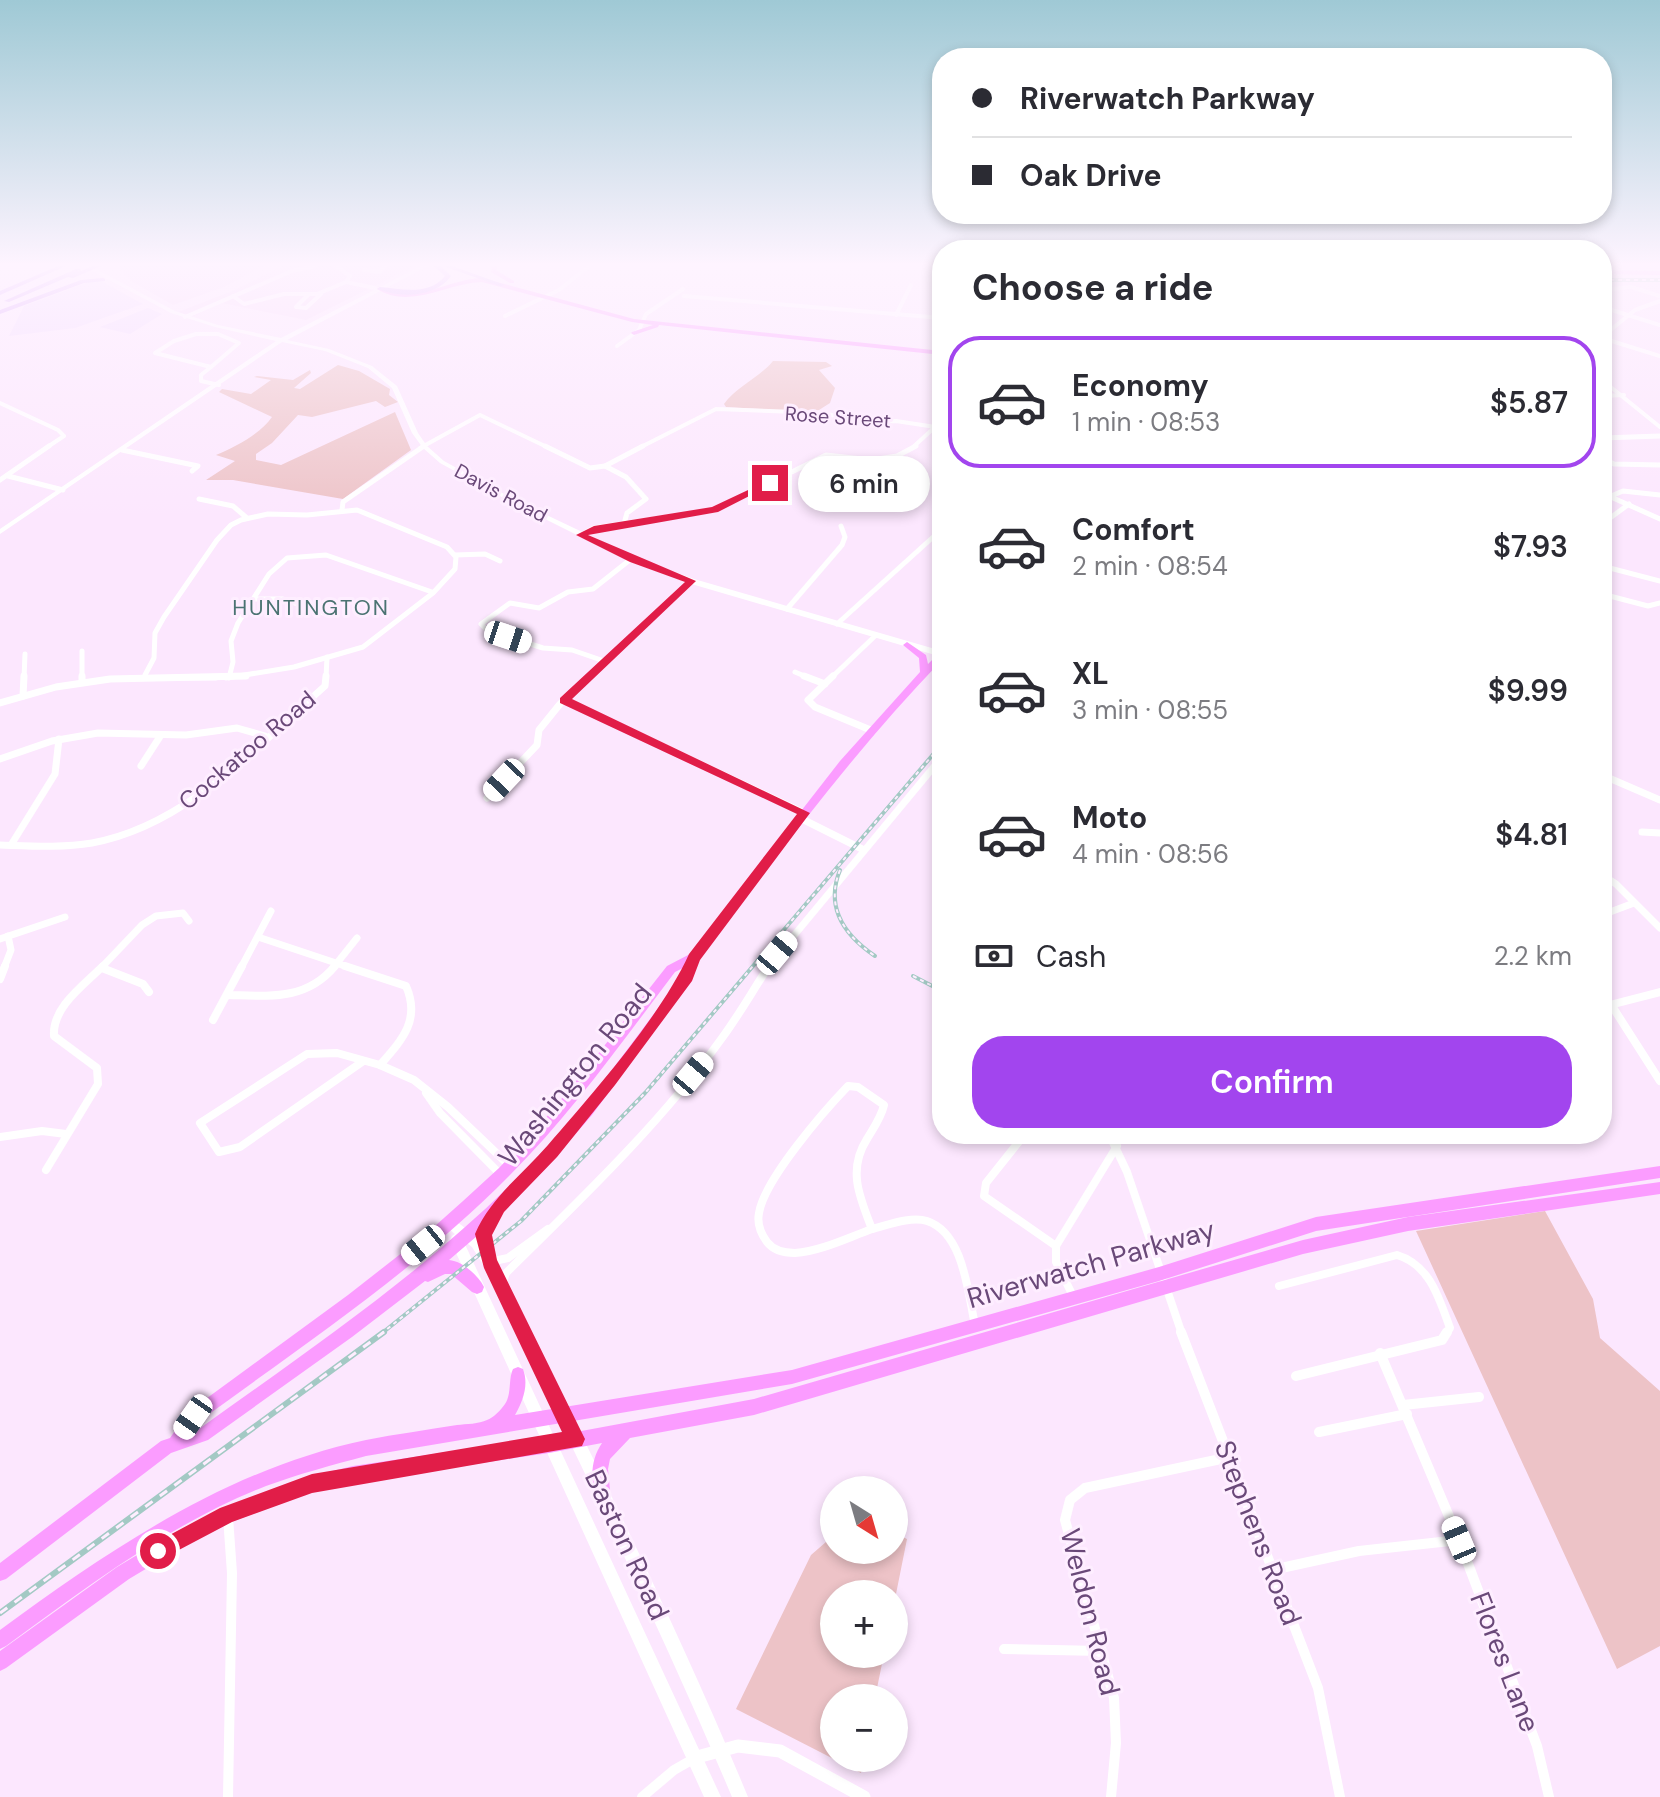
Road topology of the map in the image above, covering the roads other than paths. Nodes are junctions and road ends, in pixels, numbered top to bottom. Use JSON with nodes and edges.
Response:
{"nodes":[{"id":1,"x":160,"y":350,"type":"edge"},
{"id":2,"x":231,"y":350,"type":"edge"},
{"id":3,"x":264,"y":350,"type":"edge"},
{"id":4,"x":304,"y":350,"type":"edge"},
{"id":5,"x":911,"y":350,"type":"edge"},
{"id":6,"x":1640,"y":350,"type":"edge"},
{"id":7,"x":932,"y":352,"type":"edge"},
{"id":8,"x":1660,"y":356,"type":"edge"},
{"id":9,"x":211,"y":367,"type":"junction"},
{"id":10,"x":216,"y":385,"type":"junction"},
{"id":11,"x":1612,"y":387,"type":"edge"},
{"id":12,"x":1624,"y":395,"type":"junction"},
{"id":13,"x":1612,"y":396,"type":"edge"},
{"id":14,"x":0,"y":403,"type":"edge"},
{"id":15,"x":932,"y":427,"type":"edge"},
{"id":16,"x":1660,"y":427,"type":"edge"},
{"id":17,"x":932,"y":434,"type":"edge"},
{"id":18,"x":1660,"y":436,"type":"edge"},
{"id":19,"x":1612,"y":438,"type":"edge"},
{"id":20,"x":425,"y":447,"type":"junction"},
{"id":21,"x":122,"y":450,"type":"junction"},
{"id":22,"x":889,"y":459,"type":"junction"},
{"id":23,"x":1612,"y":463,"type":"edge"},
{"id":24,"x":1660,"y":465,"type":"edge"},
{"id":25,"x":605,"y":466,"type":"junction"},
{"id":26,"x":192,"y":471,"type":"dead end"},
{"id":27,"x":8,"y":476,"type":"junction"},
{"id":28,"x":0,"y":480,"type":"edge"},
{"id":29,"x":901,"y":486,"type":"dead end"},
{"id":30,"x":63,"y":490,"type":"junction"},
{"id":31,"x":1660,"y":495,"type":"edge"},
{"id":32,"x":1612,"y":496,"type":"edge"},
{"id":33,"x":1612,"y":496,"type":"edge"},
{"id":34,"x":199,"y":499,"type":"dead end"},
{"id":35,"x":1629,"y":504,"type":"junction"},
{"id":36,"x":342,"y":510,"type":"junction"},
{"id":37,"x":1612,"y":517,"type":"edge"},
{"id":38,"x":247,"y":518,"type":"junction"},
{"id":39,"x":1660,"y":519,"type":"edge"},
{"id":40,"x":624,"y":524,"type":"junction"},
{"id":41,"x":841,"y":526,"type":"dead end"},
{"id":42,"x":0,"y":532,"type":"edge"},
{"id":43,"x":581,"y":535,"type":"junction"},
{"id":44,"x":932,"y":538,"type":"edge"},
{"id":45,"x":455,"y":555,"type":"junction"},
{"id":46,"x":631,"y":559,"type":"junction"},
{"id":47,"x":500,"y":561,"type":"dead end"},
{"id":48,"x":1612,"y":569,"type":"edge"},
{"id":49,"x":691,"y":581,"type":"junction"},
{"id":50,"x":1660,"y":581,"type":"edge"},
{"id":51,"x":432,"y":592,"type":"junction"},
{"id":52,"x":1612,"y":597,"type":"edge"},
{"id":53,"x":254,"y":599,"type":"junction"},
{"id":54,"x":1660,"y":603,"type":"edge"},
{"id":55,"x":787,"y":609,"type":"junction"},
{"id":56,"x":323,"y":613,"type":"dead end"},
{"id":57,"x":837,"y":624,"type":"junction"},
{"id":58,"x":875,"y":636,"type":"junction"},
{"id":59,"x":907,"y":645,"type":"junction"},
{"id":60,"x":82,"y":651,"type":"dead end"},
{"id":61,"x":932,"y":651,"type":"edge"},
{"id":62,"x":25,"y":654,"type":"dead end"},
{"id":63,"x":327,"y":657,"type":"junction"},
{"id":64,"x":607,"y":662,"type":"junction"},
{"id":65,"x":932,"y":664,"type":"edge"},
{"id":66,"x":795,"y":672,"type":"dead end"},
{"id":67,"x":924,"y":672,"type":"junction"},
{"id":68,"x":145,"y":675,"type":"junction"},
{"id":69,"x":229,"y":678,"type":"junction"},
{"id":70,"x":82,"y":681,"type":"junction"},
{"id":71,"x":825,"y":684,"type":"junction"},
{"id":72,"x":23,"y":696,"type":"junction"},
{"id":73,"x":564,"y":700,"type":"junction"},
{"id":74,"x":0,"y":703,"type":"edge"},
{"id":75,"x":873,"y":731,"type":"junction"},
{"id":76,"x":161,"y":735,"type":"junction"},
{"id":77,"x":265,"y":736,"type":"junction"},
{"id":78,"x":59,"y":739,"type":"junction"},
{"id":79,"x":0,"y":759,"type":"edge"},
{"id":80,"x":141,"y":766,"type":"dead end"},
{"id":81,"x":932,"y":769,"type":"edge"},
{"id":82,"x":1612,"y":779,"type":"edge"},
{"id":83,"x":487,"y":798,"type":"dead end"},
{"id":84,"x":1660,"y":800,"type":"edge"},
{"id":85,"x":802,"y":815,"type":"junction"},
{"id":86,"x":1642,"y":832,"type":"dead end"},
{"id":87,"x":1660,"y":833,"type":"edge"},
{"id":88,"x":0,"y":845,"type":"edge"},
{"id":89,"x":11,"y":845,"type":"junction"},
{"id":90,"x":864,"y":850,"type":"junction"},
{"id":91,"x":1612,"y":884,"type":"edge"},
{"id":92,"x":1634,"y":903,"type":"junction"},
{"id":93,"x":271,"y":911,"type":"dead end"},
{"id":94,"x":1612,"y":911,"type":"edge"},
{"id":95,"x":65,"y":917,"type":"dead end"},
{"id":96,"x":189,"y":921,"type":"dead end"},
{"id":97,"x":1660,"y":928,"type":"edge"},
{"id":98,"x":4,"y":937,"type":"edge"},
{"id":99,"x":258,"y":937,"type":"junction"},
{"id":100,"x":357,"y":938,"type":"dead end"},
{"id":101,"x":694,"y":957,"type":"junction"},
{"id":102,"x":337,"y":962,"type":"junction"},
{"id":103,"x":102,"y":968,"type":"junction"},
{"id":104,"x":0,"y":979,"type":"edge"},
{"id":105,"x":149,"y":992,"type":"dead end"},
{"id":106,"x":1660,"y":992,"type":"edge"},
{"id":107,"x":228,"y":995,"type":"junction"},
{"id":108,"x":1612,"y":1005,"type":"edge"},
{"id":109,"x":1612,"y":1013,"type":"edge"},
{"id":110,"x":213,"y":1020,"type":"dead end"},
{"id":111,"x":362,"y":1062,"type":"junction"},
{"id":112,"x":380,"y":1065,"type":"junction"},
{"id":113,"x":1660,"y":1081,"type":"edge"},
{"id":114,"x":66,"y":1134,"type":"junction"},
{"id":115,"x":0,"y":1137,"type":"edge"},
{"id":116,"x":1017,"y":1144,"type":"edge"},
{"id":117,"x":1110,"y":1144,"type":"edge"},
{"id":118,"x":1115,"y":1144,"type":"edge"},
{"id":119,"x":46,"y":1170,"type":"dead end"},
{"id":120,"x":505,"y":1170,"type":"junction"},
{"id":121,"x":1660,"y":1172,"type":"edge"},
{"id":122,"x":1660,"y":1188,"type":"edge"},
{"id":123,"x":498,"y":1206,"type":"junction"},
{"id":124,"x":560,"y":1220,"type":"junction"},
{"id":125,"x":449,"y":1222,"type":"junction"},
{"id":126,"x":872,"y":1229,"type":"junction"},
{"id":127,"x":462,"y":1240,"type":"junction"},
{"id":128,"x":1056,"y":1246,"type":"junction"},
{"id":129,"x":489,"y":1262,"type":"junction"},
{"id":130,"x":1162,"y":1281,"type":"junction"},
{"id":131,"x":409,"y":1285,"type":"junction"},
{"id":132,"x":1279,"y":1286,"type":"dead end"},
{"id":133,"x":477,"y":1287,"type":"junction"},
{"id":134,"x":502,"y":1288,"type":"junction"},
{"id":135,"x":1073,"y":1296,"type":"junction"},
{"id":136,"x":975,"y":1325,"type":"junction"},
{"id":137,"x":1380,"y":1353,"type":"junction"},
{"id":138,"x":518,"y":1374,"type":"junction"},
{"id":139,"x":1296,"y":1376,"type":"dead end"},
{"id":140,"x":1479,"y":1397,"type":"dead end"},
{"id":141,"x":1405,"y":1410,"type":"junction"},
{"id":142,"x":563,"y":1415,"type":"junction"},
{"id":143,"x":538,"y":1419,"type":"junction"},
{"id":144,"x":486,"y":1428,"type":"junction"},
{"id":145,"x":629,"y":1429,"type":"junction"},
{"id":146,"x":1319,"y":1432,"type":"dead end"},
{"id":147,"x":575,"y":1439,"type":"junction"},
{"id":148,"x":176,"y":1442,"type":"junction"},
{"id":149,"x":549,"y":1445,"type":"junction"},
{"id":150,"x":348,"y":1452,"type":"junction"},
{"id":151,"x":1230,"y":1457,"type":"junction"},
{"id":152,"x":345,"y":1476,"type":"junction"},
{"id":153,"x":602,"y":1490,"type":"junction"},
{"id":154,"x":227,"y":1515,"type":"junction"},
{"id":155,"x":1459,"y":1540,"type":"junction"},
{"id":156,"x":1272,"y":1570,"type":"junction"},
{"id":157,"x":0,"y":1573,"type":"edge"},
{"id":158,"x":0,"y":1640,"type":"edge"},
{"id":159,"x":1004,"y":1649,"type":"dead end"},
{"id":160,"x":1102,"y":1651,"type":"junction"},
{"id":161,"x":0,"y":1662,"type":"edge"},
{"id":162,"x":721,"y":1750,"type":"junction"},
{"id":163,"x":697,"y":1757,"type":"junction"},
{"id":164,"x":228,"y":1797,"type":"edge"},
{"id":165,"x":642,"y":1797,"type":"edge"},
{"id":166,"x":713,"y":1797,"type":"edge"},
{"id":167,"x":740,"y":1797,"type":"edge"},
{"id":168,"x":864,"y":1797,"type":"edge"},
{"id":169,"x":1111,"y":1797,"type":"edge"},
{"id":170,"x":1340,"y":1797,"type":"edge"},
{"id":171,"x":1549,"y":1797,"type":"edge"}],
"edges":[{"from":1,"to":9,"type":"street"},
{"from":2,"to":9,"type":"street"},
{"from":3,"to":10,"type":"main road"},
{"from":4,"to":20,"type":"main road","name":"Davis Road"},
{"from":5,"to":7,"type":"main road"},
{"from":6,"to":8,"type":"street"},
{"from":9,"to":10,"type":"street"},
{"from":10,"to":21,"type":"main road"},
{"from":11,"to":12,"type":"street"},
{"from":12,"to":13,"type":"street"},
{"from":12,"to":16,"type":"street"},
{"from":14,"to":27,"type":"street"},
{"from":15,"to":25,"type":"street","name":"Rose Street"},
{"from":17,"to":22,"type":"street"},
{"from":18,"to":19,"type":"street"},
{"from":20,"to":25,"type":"street"},
{"from":20,"to":36,"type":"street"},
{"from":20,"to":43,"type":"main road","name":"Davis Road"},
{"from":21,"to":26,"type":"street"},
{"from":21,"to":30,"type":"main road"},
{"from":22,"to":29,"type":"street"},
{"from":22,"to":40,"type":"street"},
{"from":23,"to":24,"type":"street"},
{"from":25,"to":40,"type":"street"},
{"from":27,"to":28,"type":"street"},
{"from":27,"to":30,"type":"street"},
{"from":30,"to":42,"type":"main road"},
{"from":31,"to":32,"type":"street"},
{"from":33,"to":35,"type":"street"},
{"from":34,"to":38,"type":"street"},
{"from":35,"to":37,"type":"street"},
{"from":35,"to":39,"type":"street"},
{"from":36,"to":38,"type":"street"},
{"from":36,"to":45,"type":"street"},
{"from":38,"to":68,"type":"street"},
{"from":40,"to":43,"type":"street"},
{"from":41,"to":55,"type":"street"},
{"from":43,"to":46,"type":"main road","name":"Davis Road"},
{"from":44,"to":57,"type":"street"},
{"from":45,"to":47,"type":"street"},
{"from":45,"to":51,"type":"street"},
{"from":46,"to":49,"type":"main road","name":"Davis Road"},
{"from":46,"to":64,"type":"street"},
{"from":48,"to":50,"type":"street"},
{"from":49,"to":55,"type":"main road","name":"Davis Road"},
{"from":49,"to":64,"type":"street"},
{"from":51,"to":53,"type":"street"},
{"from":51,"to":63,"type":"street"},
{"from":52,"to":54,"type":"street"},
{"from":53,"to":56,"type":"street"},
{"from":53,"to":69,"type":"street"},
{"from":55,"to":57,"type":"main road","name":"Davis Road"},
{"from":57,"to":58,"type":"main road","name":"Davis Road"},
{"from":58,"to":59,"type":"main road","name":"Davis Road"},
{"from":58,"to":71,"type":"street"},
{"from":59,"to":61,"type":"main road","name":"Davis Road"},
{"from":59,"to":67,"type":"main road"},
{"from":60,"to":70,"type":"street"},
{"from":62,"to":72,"type":"street"},
{"from":63,"to":69,"type":"street"},
{"from":63,"to":77,"type":"street","name":"Cockatoo Road"},
{"from":64,"to":73,"type":"street"},
{"from":65,"to":67,"type":"main road","name":"Washington Road"},
{"from":66,"to":71,"type":"street"},
{"from":67,"to":75,"type":"main road","name":"Washington Road"},
{"from":68,"to":69,"type":"street"},
{"from":68,"to":70,"type":"street"},
{"from":70,"to":72,"type":"street"},
{"from":71,"to":75,"type":"street"},
{"from":72,"to":74,"type":"street"},
{"from":73,"to":83,"type":"street"},
{"from":73,"to":85,"type":"street"},
{"from":75,"to":85,"type":"main road","name":"Washington Road"},
{"from":76,"to":77,"type":"street"},
{"from":76,"to":78,"type":"street"},
{"from":76,"to":80,"type":"street"},
{"from":77,"to":89,"type":"street","name":"Cockatoo Road"},
{"from":78,"to":79,"type":"street"},
{"from":78,"to":89,"type":"street"},
{"from":81,"to":90,"type":"street"},
{"from":82,"to":84,"type":"street"},
{"from":85,"to":90,"type":"street"},
{"from":85,"to":101,"type":"main road","name":"Washington Road"},
{"from":86,"to":87,"type":"street"},
{"from":88,"to":89,"type":"street","name":"Cockatoo Road"},
{"from":90,"to":124,"type":"street"},
{"from":91,"to":92,"type":"street"},
{"from":92,"to":94,"type":"street"},
{"from":92,"to":97,"type":"street"},
{"from":93,"to":99,"type":"street"},
{"from":95,"to":98,"type":"street"},
{"from":96,"to":103,"type":"street"},
{"from":98,"to":104,"type":"street"},
{"from":99,"to":102,"type":"street"},
{"from":99,"to":107,"type":"street"},
{"from":100,"to":102,"type":"street"},
{"from":101,"to":120,"type":"main road","name":"Washington Road"},
{"from":101,"to":123,"type":"main road","name":"Washington Road"},
{"from":102,"to":107,"type":"street"},
{"from":102,"to":112,"type":"street"},
{"from":103,"to":105,"type":"street"},
{"from":103,"to":114,"type":"street"},
{"from":106,"to":108,"type":"street"},
{"from":107,"to":110,"type":"street"},
{"from":109,"to":113,"type":"street"},
{"from":111,"to":111,"type":"street"},
{"from":111,"to":112,"type":"street"},
{"from":112,"to":120,"type":"street"},
{"from":114,"to":115,"type":"street"},
{"from":114,"to":119,"type":"street"},
{"from":116,"to":128,"type":"street"},
{"from":117,"to":128,"type":"street"},
{"from":118,"to":130,"type":"street","name":"Stephens Road"},
{"from":120,"to":125,"type":"main road","name":"Washington Road"},
{"from":121,"to":130,"type":"main road","name":"Riverwatch Parkway"},
{"from":122,"to":130,"type":"main road","name":"Riverwatch Parkway"},
{"from":123,"to":127,"type":"main road","name":"Washington Road"},
{"from":123,"to":129,"type":"main road"},
{"from":124,"to":129,"type":"street"},
{"from":124,"to":134,"type":"street"},
{"from":125,"to":127,"type":"main road"},
{"from":125,"to":148,"type":"main road","name":"Washington Road"},
{"from":126,"to":126,"type":"street"},
{"from":126,"to":136,"type":"street"},
{"from":127,"to":129,"type":"main road","name":"Baston Road"},
{"from":127,"to":131,"type":"main road","name":"Washington Road"},
{"from":127,"to":133,"type":"main road"},
{"from":128,"to":135,"type":"street"},
{"from":129,"to":134,"type":"main road","name":"Baston Road"},
{"from":130,"to":135,"type":"main road","name":"Riverwatch Parkway"},
{"from":130,"to":145,"type":"main road","name":"Riverwatch Parkway"},
{"from":130,"to":151,"type":"street","name":"Stephens Road"},
{"from":131,"to":133,"type":"main road"},
{"from":131,"to":148,"type":"main road","name":"Washington Road"},
{"from":132,"to":137,"type":"street"},
{"from":133,"to":138,"type":"main road"},
{"from":134,"to":142,"type":"main road","name":"Baston Road"},
{"from":135,"to":136,"type":"main road","name":"Riverwatch Parkway"},
{"from":136,"to":142,"type":"main road","name":"Riverwatch Parkway"},
{"from":137,"to":139,"type":"street"},
{"from":137,"to":141,"type":"street","name":"Flores Lane"},
{"from":138,"to":143,"type":"main road"},
{"from":138,"to":144,"type":"main road"},
{"from":140,"to":141,"type":"street"},
{"from":141,"to":146,"type":"street"},
{"from":141,"to":155,"type":"street","name":"Flores Lane"},
{"from":142,"to":143,"type":"main road","name":"Riverwatch Parkway"},
{"from":142,"to":147,"type":"main road","name":"Baston Road"},
{"from":143,"to":144,"type":"main road","name":"Riverwatch Parkway"},
{"from":143,"to":149,"type":"main road"},
{"from":144,"to":150,"type":"main road","name":"Riverwatch Parkway"},
{"from":145,"to":147,"type":"main road","name":"Riverwatch Parkway"},
{"from":145,"to":153,"type":"main road"},
{"from":147,"to":149,"type":"main road","name":"Riverwatch Parkway"},
{"from":147,"to":153,"type":"main road","name":"Baston Road"},
{"from":148,"to":157,"type":"main road","name":"Washington Road"},
{"from":149,"to":152,"type":"main road","name":"Riverwatch Parkway"},
{"from":149,"to":163,"type":"main road"},
{"from":150,"to":152,"type":"main road"},
{"from":150,"to":158,"type":"main road","name":"Riverwatch Parkway"},
{"from":151,"to":156,"type":"street","name":"Stephens Road"},
{"from":151,"to":160,"type":"street","name":"Weldon Road"},
{"from":152,"to":154,"type":"main road","name":"Riverwatch Parkway"},
{"from":153,"to":162,"type":"main road","name":"Baston Road"},
{"from":154,"to":161,"type":"main road","name":"Riverwatch Parkway"},
{"from":154,"to":164,"type":"street"},
{"from":155,"to":156,"type":"street"},
{"from":155,"to":171,"type":"street","name":"Flores Lane"},
{"from":156,"to":170,"type":"street","name":"Stephens Road"},
{"from":159,"to":160,"type":"street"},
{"from":160,"to":169,"type":"street","name":"Weldon Road"},
{"from":162,"to":163,"type":"street"},
{"from":162,"to":167,"type":"main road","name":"Baston Road"},
{"from":162,"to":168,"type":"street"},
{"from":163,"to":165,"type":"street"},
{"from":163,"to":166,"type":"main road"}]}
